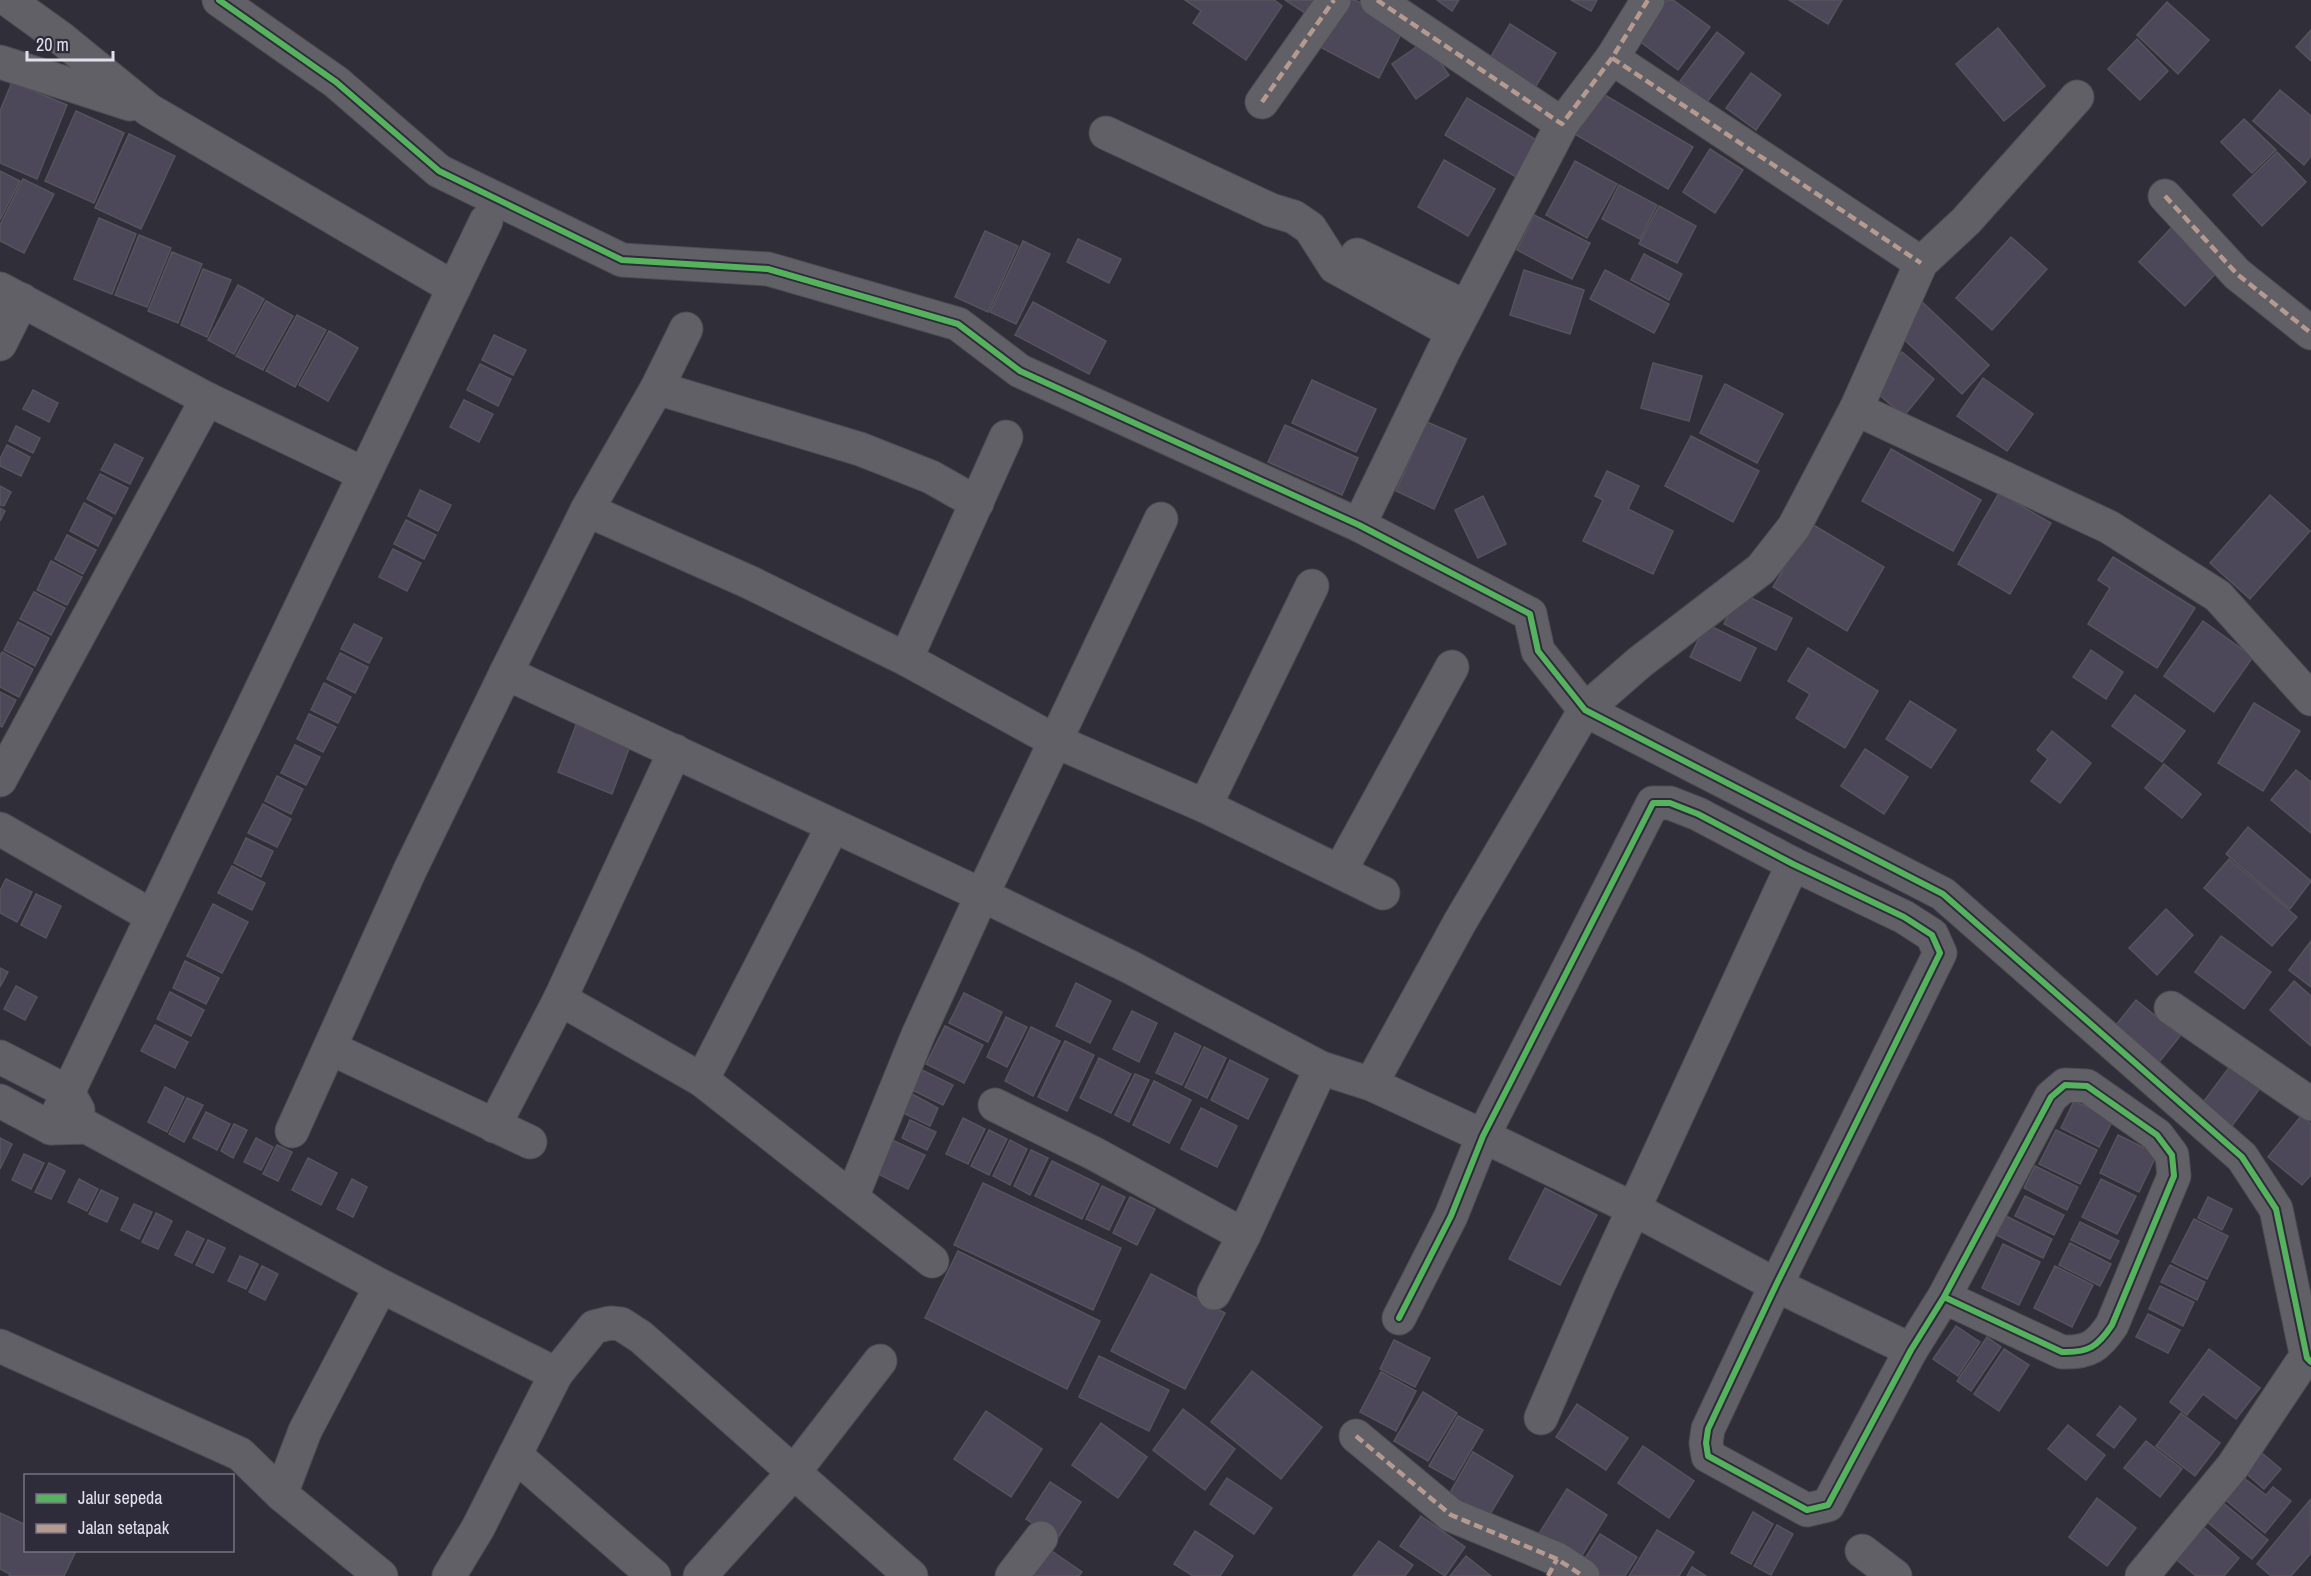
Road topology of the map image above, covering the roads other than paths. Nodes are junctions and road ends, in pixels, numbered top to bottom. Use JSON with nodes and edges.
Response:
{"nodes":[{"id":1,"x":8,"y":0,"type":"edge"},
{"id":2,"x":219,"y":0,"type":"edge"},
{"id":3,"x":1334,"y":0,"type":"edge"},
{"id":4,"x":1377,"y":0,"type":"edge"},
{"id":5,"x":1648,"y":0,"type":"edge"},
{"id":6,"x":1612,"y":58,"type":"junction"},
{"id":7,"x":0,"y":62,"type":"edge"},
{"id":8,"x":2077,"y":97,"type":"dead end"},
{"id":9,"x":1262,"y":102,"type":"dead end"},
{"id":10,"x":149,"y":110,"type":"junction"},
{"id":11,"x":1562,"y":124,"type":"junction"},
{"id":12,"x":1106,"y":134,"type":"dead end"},
{"id":13,"x":2165,"y":196,"type":"dead end"},
{"id":14,"x":486,"y":221,"type":"dead end"},
{"id":15,"x":1357,"y":255,"type":"dead end"},
{"id":16,"x":1921,"y":263,"type":"junction"},
{"id":17,"x":454,"y":288,"type":"junction"},
{"id":18,"x":11,"y":295,"type":"edge"},
{"id":19,"x":1460,"y":320,"type":"junction"},
{"id":20,"x":686,"y":329,"type":"dead end"},
{"id":21,"x":2311,"y":333,"type":"edge"},
{"id":22,"x":0,"y":344,"type":"edge"},
{"id":23,"x":657,"y":388,"type":"junction"},
{"id":24,"x":207,"y":399,"type":"junction"},
{"id":25,"x":1856,"y":410,"type":"junction"},
{"id":26,"x":1006,"y":437,"type":"dead end"},
{"id":27,"x":364,"y":474,"type":"junction"},
{"id":28,"x":977,"y":503,"type":"junction"},
{"id":29,"x":587,"y":510,"type":"junction"},
{"id":30,"x":1161,"y":519,"type":"dead end"},
{"id":31,"x":1359,"y":525,"type":"junction"},
{"id":32,"x":1312,"y":586,"type":"dead end"},
{"id":33,"x":906,"y":659,"type":"junction"},
{"id":34,"x":1452,"y":666,"type":"dead end"},
{"id":35,"x":506,"y":673,"type":"junction"},
{"id":36,"x":2311,"y":699,"type":"edge"},
{"id":37,"x":1585,"y":710,"type":"junction"},
{"id":38,"x":1055,"y":741,"type":"junction"},
{"id":39,"x":675,"y":751,"type":"junction"},
{"id":40,"x":0,"y":780,"type":"edge"},
{"id":41,"x":1204,"y":806,"type":"junction"},
{"id":42,"x":833,"y":826,"type":"junction"},
{"id":43,"x":0,"y":829,"type":"edge"},
{"id":44,"x":1793,"y":864,"type":"junction"},
{"id":45,"x":1340,"y":871,"type":"junction"},
{"id":46,"x":1383,"y":893,"type":"dead end"},
{"id":47,"x":982,"y":895,"type":"junction"},
{"id":48,"x":152,"y":916,"type":"junction"},
{"id":49,"x":560,"y":999,"type":"junction"},
{"id":50,"x":2170,"y":1008,"type":"dead end"},
{"id":51,"x":330,"y":1048,"type":"junction"},
{"id":52,"x":0,"y":1057,"type":"edge"},
{"id":53,"x":1321,"y":1068,"type":"junction"},
{"id":54,"x":702,"y":1080,"type":"junction"},
{"id":55,"x":1371,"y":1084,"type":"junction"},
{"id":56,"x":68,"y":1092,"type":"junction"},
{"id":57,"x":0,"y":1101,"type":"edge"},
{"id":58,"x":2311,"y":1104,"type":"edge"},
{"id":59,"x":995,"y":1105,"type":"dead end"},
{"id":60,"x":494,"y":1126,"type":"junction"},
{"id":61,"x":87,"y":1127,"type":"junction"},
{"id":62,"x":51,"y":1128,"type":"junction"},
{"id":63,"x":292,"y":1131,"type":"dead end"},
{"id":64,"x":1483,"y":1136,"type":"junction"},
{"id":65,"x":530,"y":1142,"type":"dead end"},
{"id":66,"x":852,"y":1197,"type":"junction"},
{"id":67,"x":1634,"y":1209,"type":"junction"},
{"id":68,"x":1244,"y":1235,"type":"junction"},
{"id":69,"x":932,"y":1261,"type":"dead end"},
{"id":70,"x":1776,"y":1285,"type":"junction"},
{"id":71,"x":381,"y":1286,"type":"junction"},
{"id":72,"x":1214,"y":1293,"type":"dead end"},
{"id":73,"x":1944,"y":1297,"type":"junction"},
{"id":74,"x":1399,"y":1318,"type":"dead end"},
{"id":75,"x":0,"y":1346,"type":"edge"},
{"id":76,"x":1911,"y":1350,"type":"junction"},
{"id":77,"x":2310,"y":1359,"type":"edge"},
{"id":78,"x":880,"y":1361,"type":"dead end"},
{"id":79,"x":556,"y":1374,"type":"junction"},
{"id":80,"x":1541,"y":1418,"type":"dead end"},
{"id":81,"x":1356,"y":1436,"type":"dead end"},
{"id":82,"x":515,"y":1455,"type":"junction"},
{"id":83,"x":794,"y":1472,"type":"junction"},
{"id":84,"x":281,"y":1494,"type":"junction"},
{"id":85,"x":1041,"y":1538,"type":"dead end"},
{"id":86,"x":1862,"y":1551,"type":"dead end"},
{"id":87,"x":1563,"y":1570,"type":"edge"},
{"id":88,"x":381,"y":1576,"type":"edge"},
{"id":89,"x":449,"y":1576,"type":"edge"},
{"id":90,"x":654,"y":1576,"type":"edge"},
{"id":91,"x":700,"y":1576,"type":"edge"},
{"id":92,"x":911,"y":1576,"type":"edge"},
{"id":93,"x":1012,"y":1576,"type":"edge"},
{"id":94,"x":1895,"y":1576,"type":"edge"},
{"id":95,"x":2142,"y":1576,"type":"edge"}],
"edges":[{"from":1,"to":10,"type":"street"},
{"from":2,"to":31,"type":"street"},
{"from":3,"to":9,"type":"street"},
{"from":4,"to":11,"type":"street"},
{"from":5,"to":6,"type":"street"},
{"from":6,"to":11,"type":"street"},
{"from":6,"to":16,"type":"street"},
{"from":7,"to":10,"type":"street"},
{"from":8,"to":16,"type":"street"},
{"from":10,"to":17,"type":"street"},
{"from":11,"to":19,"type":"street"},
{"from":12,"to":19,"type":"street"},
{"from":13,"to":21,"type":"street"},
{"from":14,"to":17,"type":"street"},
{"from":15,"to":19,"type":"street"},
{"from":16,"to":25,"type":"street"},
{"from":17,"to":27,"type":"street"},
{"from":18,"to":22,"type":"street"},
{"from":18,"to":24,"type":"street"},
{"from":19,"to":31,"type":"street"},
{"from":20,"to":23,"type":"street"},
{"from":23,"to":28,"type":"street"},
{"from":23,"to":29,"type":"street"},
{"from":24,"to":27,"type":"street"},
{"from":24,"to":40,"type":"street"},
{"from":25,"to":36,"type":"street"},
{"from":25,"to":37,"type":"street"},
{"from":26,"to":28,"type":"street"},
{"from":27,"to":48,"type":"street"},
{"from":28,"to":33,"type":"street"},
{"from":29,"to":33,"type":"street"},
{"from":29,"to":35,"type":"street"},
{"from":30,"to":38,"type":"street"},
{"from":31,"to":37,"type":"street"},
{"from":32,"to":41,"type":"street"},
{"from":33,"to":38,"type":"street"},
{"from":34,"to":45,"type":"street"},
{"from":35,"to":39,"type":"street"},
{"from":35,"to":51,"type":"street"},
{"from":37,"to":55,"type":"street"},
{"from":37,"to":77,"type":"street"},
{"from":38,"to":41,"type":"street"},
{"from":38,"to":47,"type":"street"},
{"from":39,"to":42,"type":"street"},
{"from":39,"to":49,"type":"street"},
{"from":41,"to":45,"type":"street"},
{"from":42,"to":47,"type":"street"},
{"from":42,"to":54,"type":"street"},
{"from":43,"to":48,"type":"street"},
{"from":44,"to":64,"type":"street"},
{"from":44,"to":67,"type":"street"},
{"from":44,"to":70,"type":"street"},
{"from":45,"to":46,"type":"street"},
{"from":47,"to":53,"type":"street"},
{"from":47,"to":66,"type":"street"},
{"from":48,"to":56,"type":"street"},
{"from":49,"to":54,"type":"street"},
{"from":49,"to":60,"type":"street"},
{"from":50,"to":58,"type":"street"},
{"from":51,"to":60,"type":"street"},
{"from":51,"to":63,"type":"street"},
{"from":52,"to":56,"type":"street"},
{"from":53,"to":55,"type":"street"},
{"from":53,"to":68,"type":"street"},
{"from":54,"to":66,"type":"street"},
{"from":55,"to":64,"type":"street"},
{"from":56,"to":61,"type":"street"},
{"from":56,"to":62,"type":"street"},
{"from":57,"to":62,"type":"street"},
{"from":59,"to":68,"type":"street"},
{"from":60,"to":65,"type":"street"},
{"from":61,"to":62,"type":"street"},
{"from":61,"to":71,"type":"street"},
{"from":64,"to":67,"type":"street"},
{"from":64,"to":74,"type":"street"},
{"from":66,"to":69,"type":"street"},
{"from":67,"to":70,"type":"street"},
{"from":67,"to":80,"type":"street"},
{"from":68,"to":72,"type":"street"},
{"from":70,"to":76,"type":"street"},
{"from":70,"to":76,"type":"street"},
{"from":71,"to":79,"type":"street"},
{"from":71,"to":84,"type":"street"},
{"from":73,"to":73,"type":"street"},
{"from":73,"to":76,"type":"street"},
{"from":75,"to":84,"type":"street"},
{"from":77,"to":95,"type":"street"},
{"from":78,"to":83,"type":"street"},
{"from":79,"to":82,"type":"street"},
{"from":79,"to":83,"type":"street"},
{"from":81,"to":87,"type":"street"},
{"from":82,"to":89,"type":"street"},
{"from":82,"to":90,"type":"street"},
{"from":83,"to":91,"type":"street"},
{"from":83,"to":92,"type":"street"},
{"from":84,"to":88,"type":"street"},
{"from":85,"to":93,"type":"street"},
{"from":86,"to":94,"type":"street"}]}
